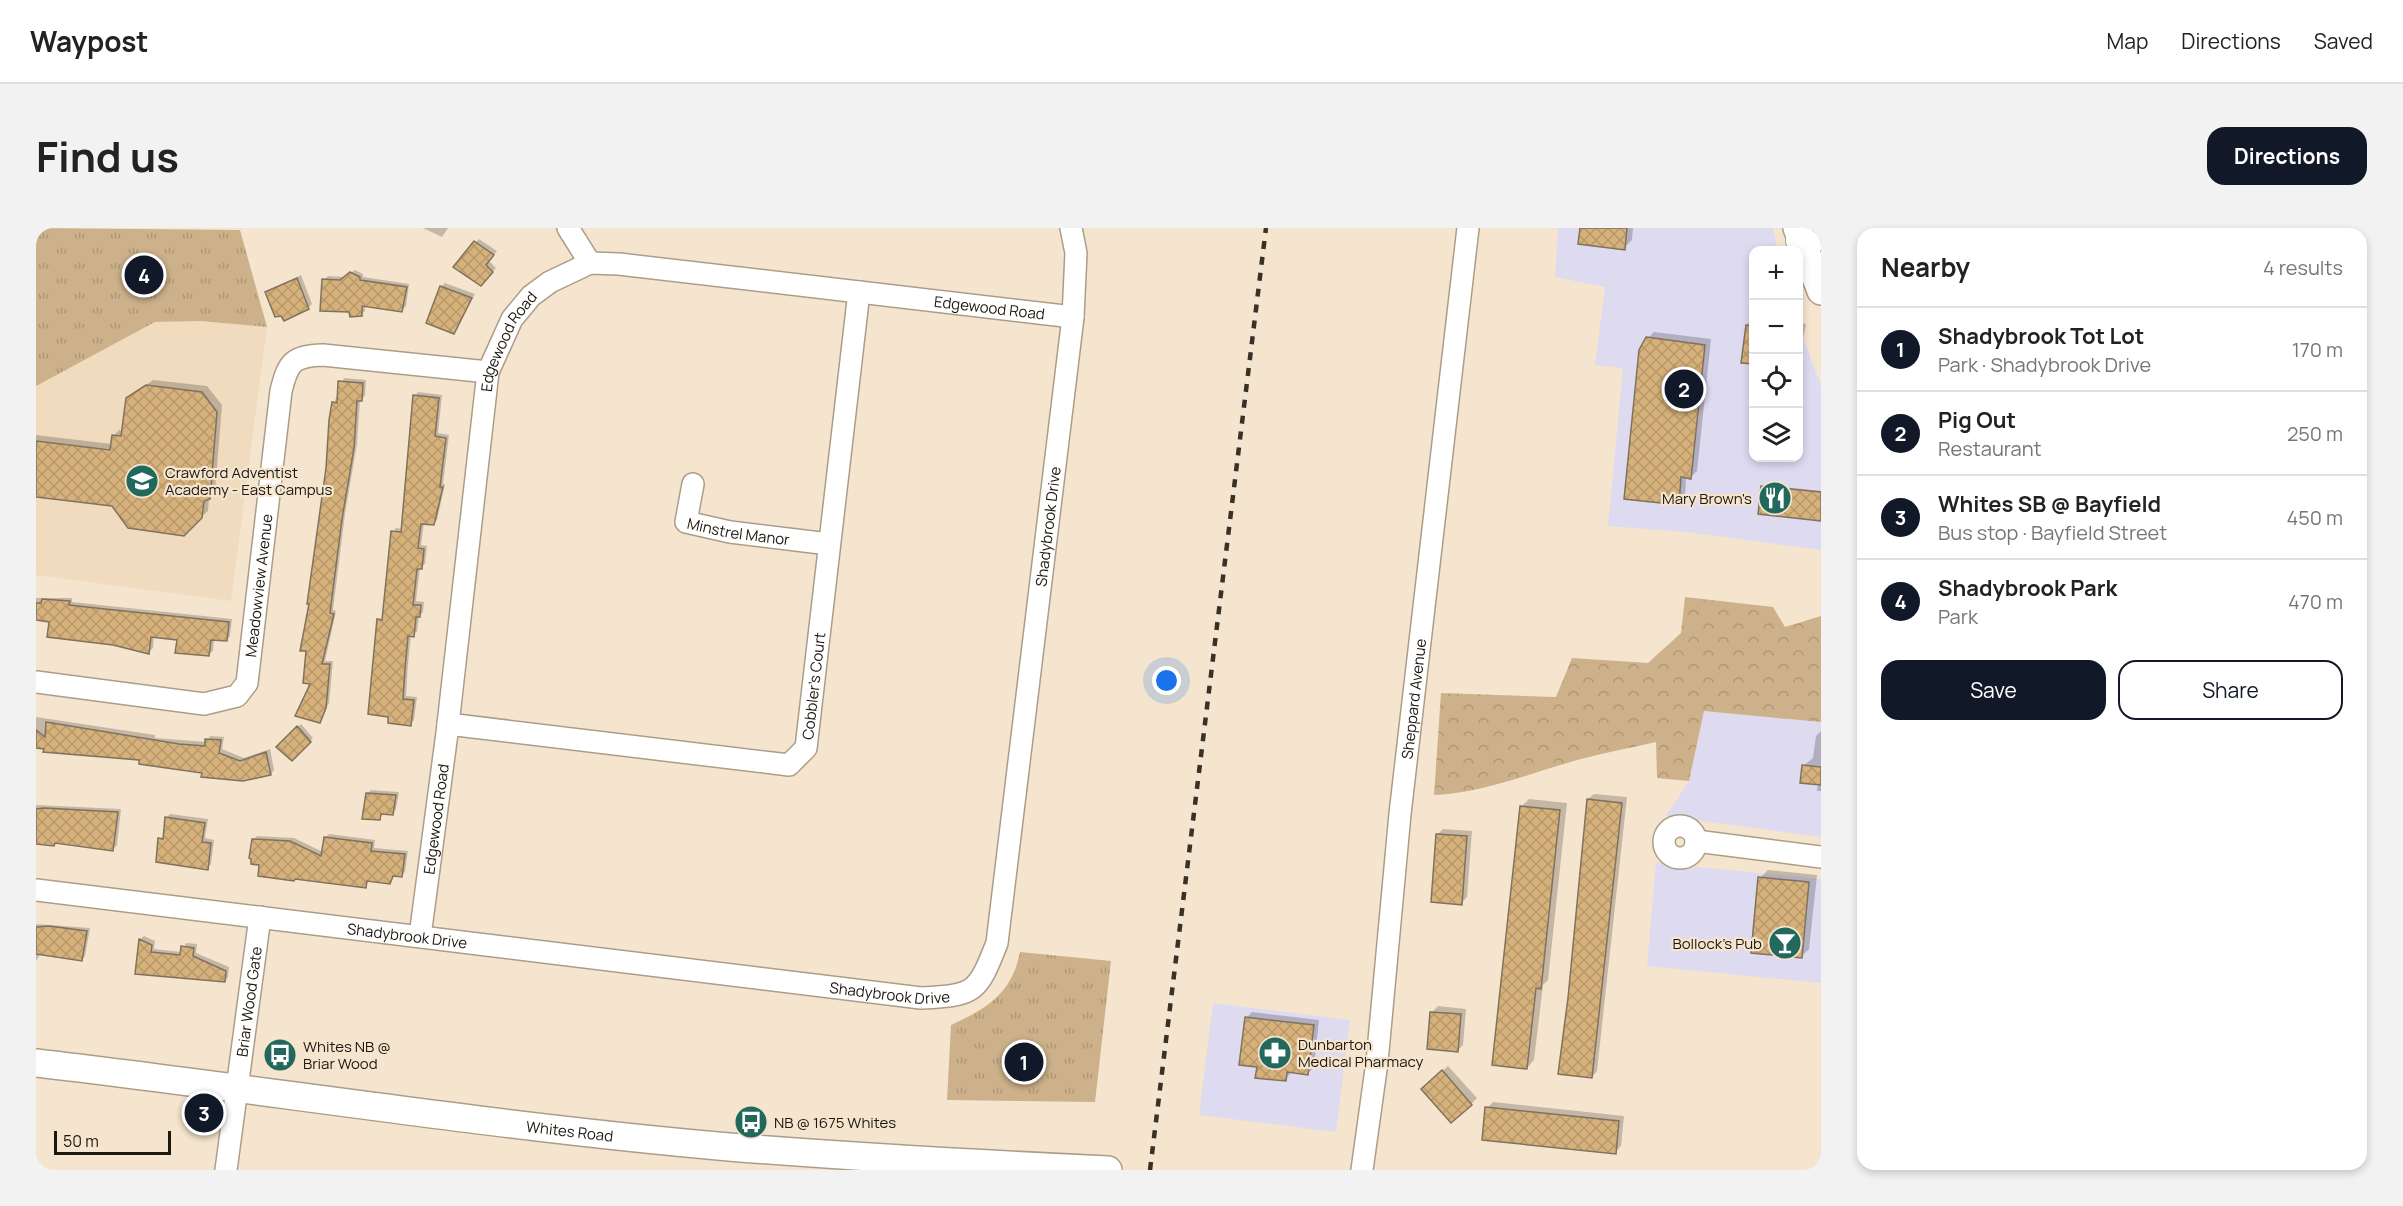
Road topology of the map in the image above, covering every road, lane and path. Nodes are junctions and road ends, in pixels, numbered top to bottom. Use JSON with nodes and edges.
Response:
{"nodes":[{"id":1,"x":568,"y":228,"type":"edge"},
{"id":2,"x":1071,"y":228,"type":"edge"},
{"id":3,"x":1468,"y":228,"type":"edge"},
{"id":4,"x":1807,"y":234,"type":"edge"},
{"id":5,"x":590,"y":263,"type":"junction"},
{"id":6,"x":1821,"y":291,"type":"edge"},
{"id":7,"x":859,"y":292,"type":"junction"},
{"id":8,"x":1073,"y":317,"type":"junction"},
{"id":9,"x":488,"y":372,"type":"junction"},
{"id":10,"x":693,"y":484,"type":"dead end"},
{"id":11,"x":829,"y":544,"type":"junction"},
{"id":12,"x":36,"y":682,"type":"edge"},
{"id":13,"x":448,"y":724,"type":"junction"},
{"id":14,"x":1655,"y":836,"type":"dead end"},
{"id":15,"x":1821,"y":857,"type":"edge"},
{"id":16,"x":36,"y":890,"type":"edge"},
{"id":17,"x":260,"y":917,"type":"junction"},
{"id":18,"x":420,"y":936,"type":"junction"},
{"id":19,"x":36,"y":1064,"type":"edge"},
{"id":20,"x":238,"y":1087,"type":"junction"},
{"id":21,"x":1091,"y":1169,"type":"edge"},
{"id":22,"x":226,"y":1170,"type":"edge"},
{"id":23,"x":1108,"y":1170,"type":"edge"},
{"id":24,"x":1362,"y":1170,"type":"edge"}],
"edges":[{"from":1,"to":5,"type":"street"},
{"from":2,"to":8,"type":"street","name":"Shadybrook Drive"},
{"from":3,"to":24,"type":"street","name":"Sheppard Avenue"},
{"from":4,"to":6,"type":"main road"},
{"from":5,"to":7,"type":"street","name":"Edgewood Road"},
{"from":5,"to":9,"type":"street","name":"Edgewood Road"},
{"from":7,"to":8,"type":"street","name":"Edgewood Road"},
{"from":7,"to":11,"type":"street","name":"Cobbler's Court"},
{"from":8,"to":18,"type":"street","name":"Shadybrook Drive"},
{"from":9,"to":12,"type":"street","name":"Meadowview Avenue"},
{"from":9,"to":13,"type":"street","name":"Edgewood Road"},
{"from":10,"to":11,"type":"street","name":"Minstrel Manor"},
{"from":11,"to":13,"type":"street","name":"Cobbler's Court"},
{"from":13,"to":18,"type":"street","name":"Edgewood Road"},
{"from":14,"to":15,"type":"street"},
{"from":16,"to":17,"type":"street","name":"Shadybrook Drive"},
{"from":17,"to":18,"type":"street","name":"Shadybrook Drive"},
{"from":17,"to":20,"type":"street","name":"Briar Wood Gate"},
{"from":19,"to":20,"type":"main road","name":"Whites Road"},
{"from":20,"to":21,"type":"main road","name":"Whites Road"},
{"from":20,"to":22,"type":"street","name":"Briar Wood Gate"},
{"from":21,"to":23,"type":"main road","name":"Whites Road"}]}
